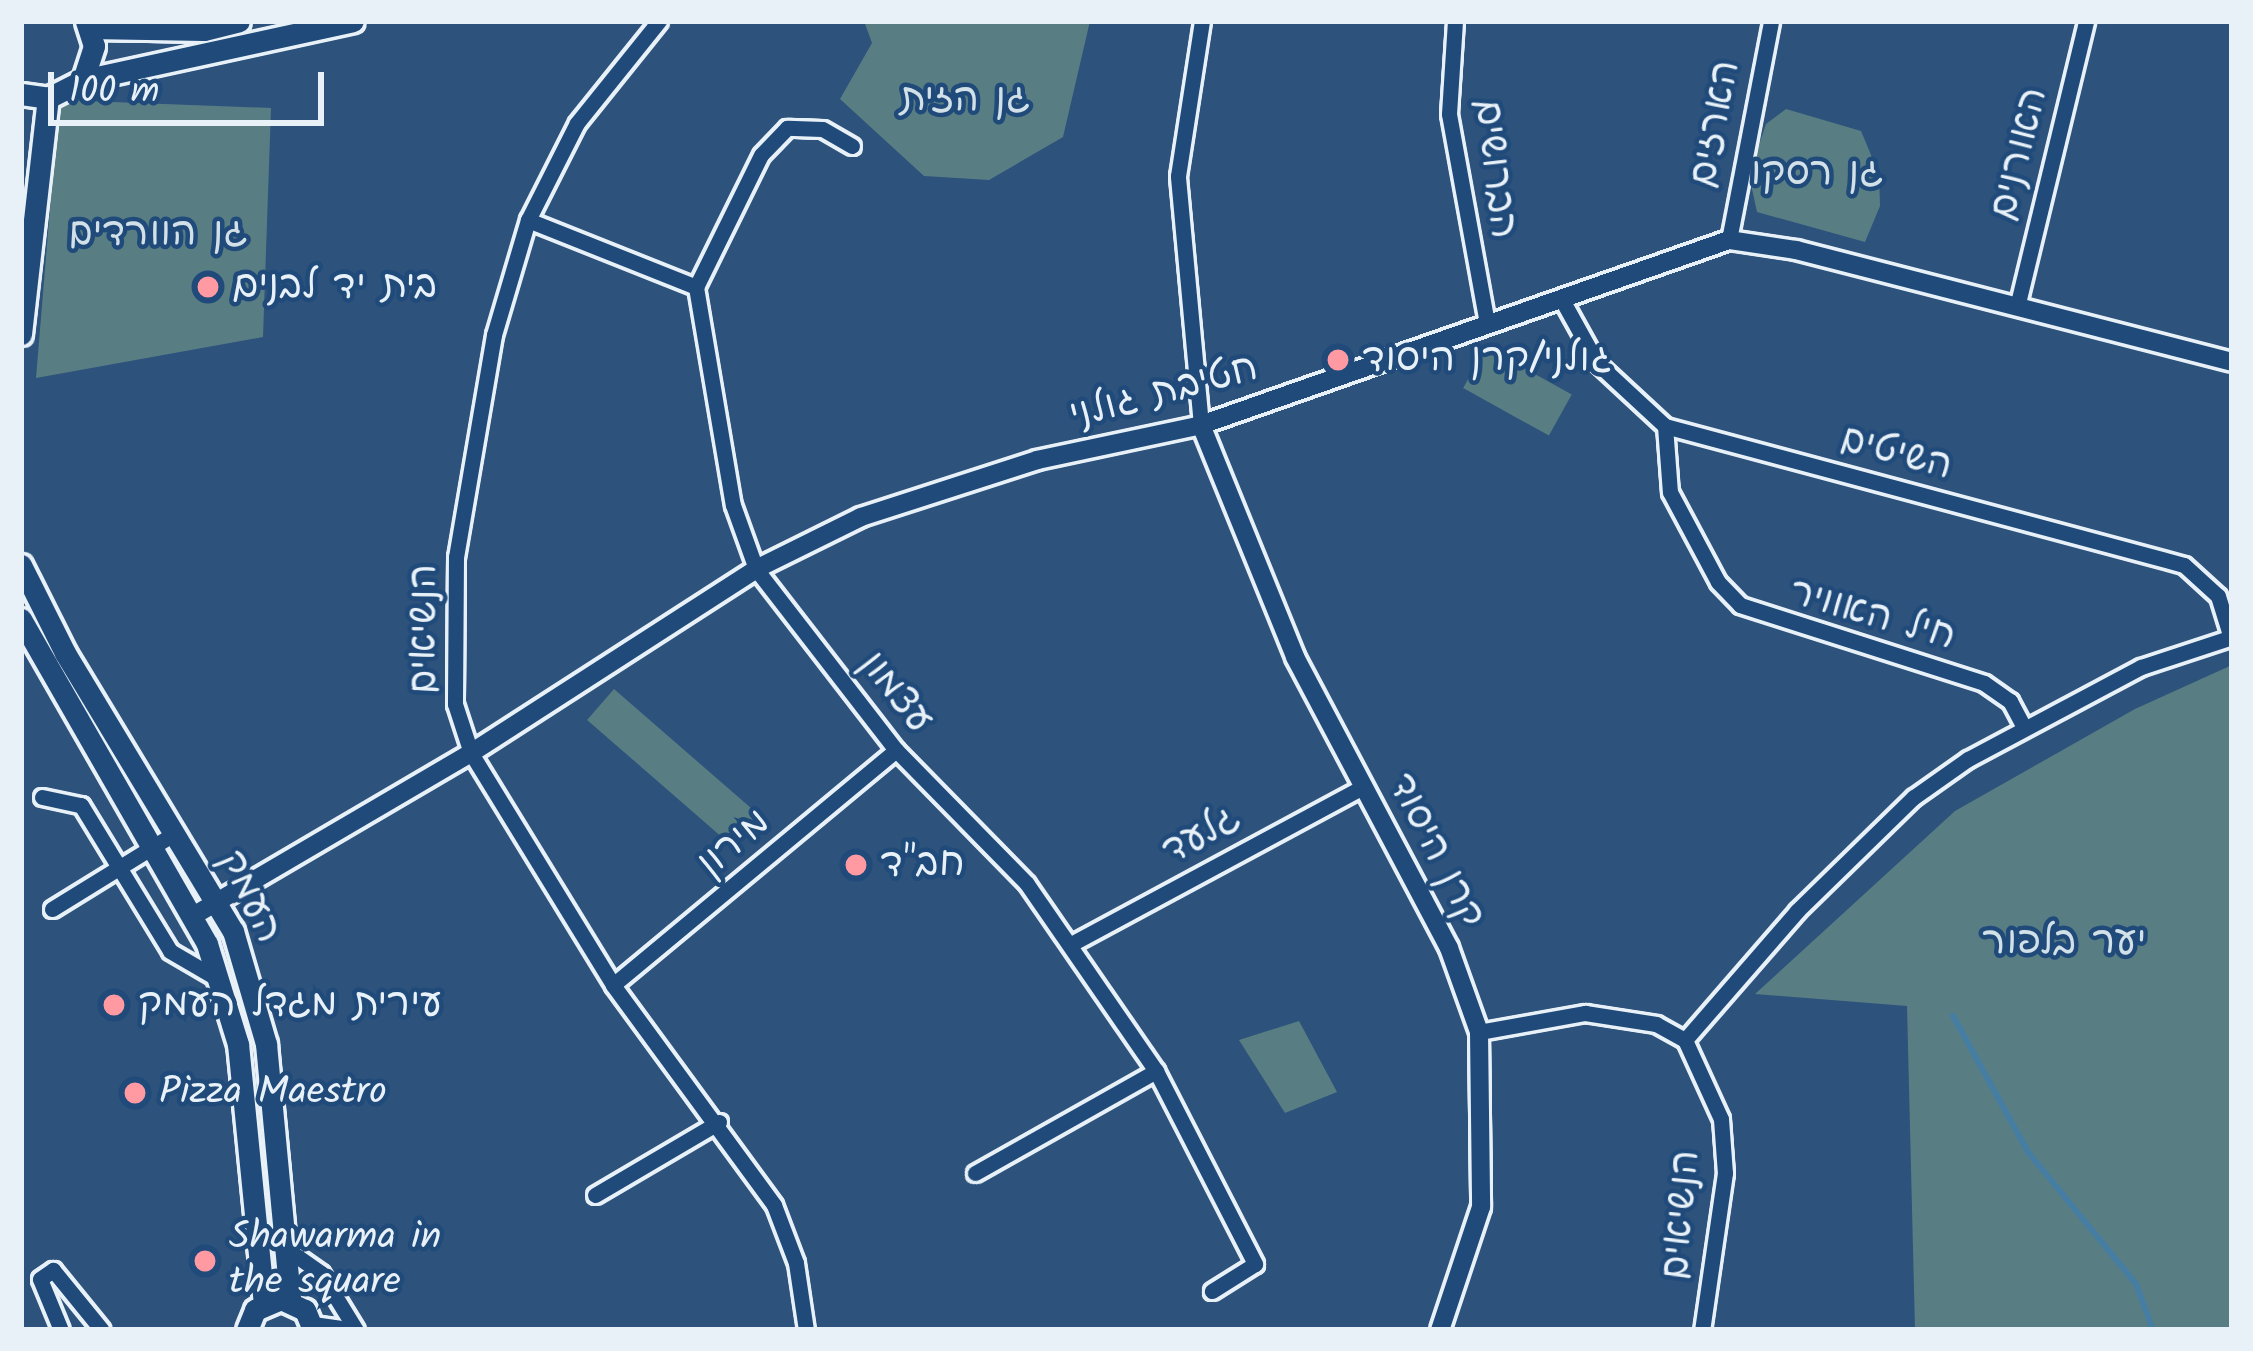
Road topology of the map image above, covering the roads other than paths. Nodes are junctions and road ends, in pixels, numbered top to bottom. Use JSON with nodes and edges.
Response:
{"nodes":[{"id":1,"x":239,"y":21,"type":"edge"},
{"id":2,"x":353,"y":21,"type":"edge"},
{"id":3,"x":658,"y":21,"type":"edge"},
{"id":4,"x":1202,"y":21,"type":"edge"},
{"id":5,"x":1455,"y":21,"type":"edge"},
{"id":6,"x":1771,"y":21,"type":"edge"},
{"id":7,"x":2086,"y":21,"type":"edge"},
{"id":8,"x":88,"y":25,"type":"edge"},
{"id":9,"x":82,"y":80,"type":"junction"},
{"id":10,"x":21,"y":96,"type":"edge"},
{"id":11,"x":48,"y":98,"type":"junction"},
{"id":12,"x":852,"y":146,"type":"dead end"},
{"id":13,"x":528,"y":220,"type":"junction"},
{"id":14,"x":1729,"y":240,"type":"junction"},
{"id":15,"x":696,"y":287,"type":"junction"},
{"id":16,"x":23,"y":293,"type":"edge"},
{"id":17,"x":1562,"y":298,"type":"junction"},
{"id":18,"x":2018,"y":304,"type":"junction"},
{"id":19,"x":1487,"y":324,"type":"junction"},
{"id":20,"x":21,"y":334,"type":"edge"},
{"id":21,"x":2232,"y":362,"type":"edge"},
{"id":22,"x":1202,"y":425,"type":"junction"},
{"id":23,"x":1665,"y":426,"type":"junction"},
{"id":24,"x":21,"y":565,"type":"edge"},
{"id":25,"x":756,"y":569,"type":"junction"},
{"id":26,"x":21,"y":619,"type":"edge"},
{"id":27,"x":2231,"y":638,"type":"edge"},
{"id":28,"x":2024,"y":727,"type":"junction"},
{"id":29,"x":896,"y":751,"type":"junction"},
{"id":30,"x":471,"y":753,"type":"junction"},
{"id":31,"x":1364,"y":786,"type":"junction"},
{"id":32,"x":42,"y":796,"type":"dead end"},
{"id":33,"x":175,"y":833,"type":"junction"},
{"id":34,"x":153,"y":847,"type":"junction"},
{"id":35,"x":121,"y":866,"type":"junction"},
{"id":36,"x":219,"y":901,"type":"junction"},
{"id":37,"x":52,"y":909,"type":"dead end"},
{"id":38,"x":194,"y":916,"type":"junction"},
{"id":39,"x":1071,"y":944,"type":"junction"},
{"id":40,"x":220,"y":980,"type":"junction"},
{"id":41,"x":613,"y":985,"type":"junction"},
{"id":42,"x":1479,"y":1032,"type":"junction"},
{"id":43,"x":1685,"y":1040,"type":"junction"},
{"id":44,"x":1156,"y":1071,"type":"junction"},
{"id":45,"x":719,"y":1122,"type":"junction"},
{"id":46,"x":975,"y":1173,"type":"dead end"},
{"id":47,"x":595,"y":1195,"type":"dead end"},
{"id":48,"x":288,"y":1250,"type":"junction"},
{"id":49,"x":1212,"y":1291,"type":"dead end"},
{"id":50,"x":290,"y":1300,"type":"junction"},
{"id":51,"x":264,"y":1303,"type":"junction"},
{"id":52,"x":313,"y":1328,"type":"edge"},
{"id":53,"x":61,"y":1330,"type":"edge"},
{"id":54,"x":102,"y":1330,"type":"edge"},
{"id":55,"x":247,"y":1330,"type":"edge"},
{"id":56,"x":340,"y":1330,"type":"edge"},
{"id":57,"x":356,"y":1330,"type":"edge"},
{"id":58,"x":806,"y":1330,"type":"edge"},
{"id":59,"x":1440,"y":1330,"type":"edge"},
{"id":60,"x":1702,"y":1330,"type":"edge"}],
"edges":[{"from":1,"to":8,"type":"main road"},
{"from":2,"to":9,"type":"main road"},
{"from":3,"to":13,"type":"street","name":"הנשיאים"},
{"from":4,"to":22,"type":"street"},
{"from":5,"to":19,"type":"street","name":"הברושים"},
{"from":6,"to":14,"type":"street","name":"הארזים"},
{"from":7,"to":18,"type":"street","name":"האורנים"},
{"from":8,"to":9,"type":"main road"},
{"from":9,"to":11,"type":"main road"},
{"from":10,"to":11,"type":"main road"},
{"from":11,"to":16,"type":"main road"},
{"from":12,"to":15,"type":"street"},
{"from":13,"to":15,"type":"street"},
{"from":13,"to":30,"type":"street","name":"הנשיאים"},
{"from":14,"to":17,"type":"street","name":"חטיבת גולני"},
{"from":14,"to":18,"type":"street"},
{"from":15,"to":25,"type":"street","name":"עצמון"},
{"from":16,"to":20,"type":"main road"},
{"from":17,"to":19,"type":"street","name":"חטיבת גולני"},
{"from":17,"to":23,"type":"street","name":"השיטים"},
{"from":18,"to":21,"type":"street"},
{"from":19,"to":22,"type":"street","name":"חטיבת גולני"},
{"from":22,"to":25,"type":"street","name":"חטיבת גולני"},
{"from":22,"to":31,"type":"street","name":"קרן היסוד"},
{"from":23,"to":27,"type":"street","name":"השיטים"},
{"from":23,"to":28,"type":"street","name":"חיל האוויר"},
{"from":24,"to":33,"type":"main road","name":"העמק"},
{"from":25,"to":29,"type":"street","name":"עצמון"},
{"from":25,"to":30,"type":"street","name":"חטיבת גולני"},
{"from":26,"to":34,"type":"main road","name":"העמק"},
{"from":27,"to":28,"type":"street"},
{"from":28,"to":43,"type":"street"},
{"from":29,"to":39,"type":"street","name":"עצמון"},
{"from":29,"to":41,"type":"street","name":"מירון"},
{"from":30,"to":36,"type":"street","name":"חטיבת גולני"},
{"from":30,"to":41,"type":"street","name":"הנשיאים"},
{"from":31,"to":39,"type":"street","name":"גלעד"},
{"from":31,"to":42,"type":"street","name":"קרן היסוד"},
{"from":32,"to":35,"type":"street"},
{"from":33,"to":34,"type":"street"},
{"from":33,"to":36,"type":"main road","name":"העמק"},
{"from":34,"to":35,"type":"street"},
{"from":34,"to":38,"type":"main road","name":"העמק"},
{"from":35,"to":37,"type":"street"},
{"from":35,"to":40,"type":"street"},
{"from":36,"to":38,"type":"street","name":"חטיבת גולני"},
{"from":36,"to":48,"type":"main road","name":"העמק"},
{"from":38,"to":40,"type":"main road","name":"העמק"},
{"from":39,"to":44,"type":"street","name":"עצמון"},
{"from":40,"to":51,"type":"main road","name":"העמק"},
{"from":41,"to":45,"type":"street","name":"הנשיאים"},
{"from":42,"to":43,"type":"street"},
{"from":42,"to":59,"type":"street","name":"קרן היסוד"},
{"from":43,"to":60,"type":"street","name":"הנשיאים"},
{"from":44,"to":46,"type":"street"},
{"from":44,"to":49,"type":"street","name":"עצמון"},
{"from":45,"to":47,"type":"street"},
{"from":45,"to":58,"type":"street","name":"הנשיאים"},
{"from":48,"to":50,"type":"main road","name":"העמק"},
{"from":48,"to":57,"type":"street"},
{"from":50,"to":51,"type":"main road"},
{"from":50,"to":52,"type":"main road"},
{"from":51,"to":55,"type":"main road"},
{"from":52,"to":56,"type":"street"},
{"from":53,"to":54,"type":"street"}]}
